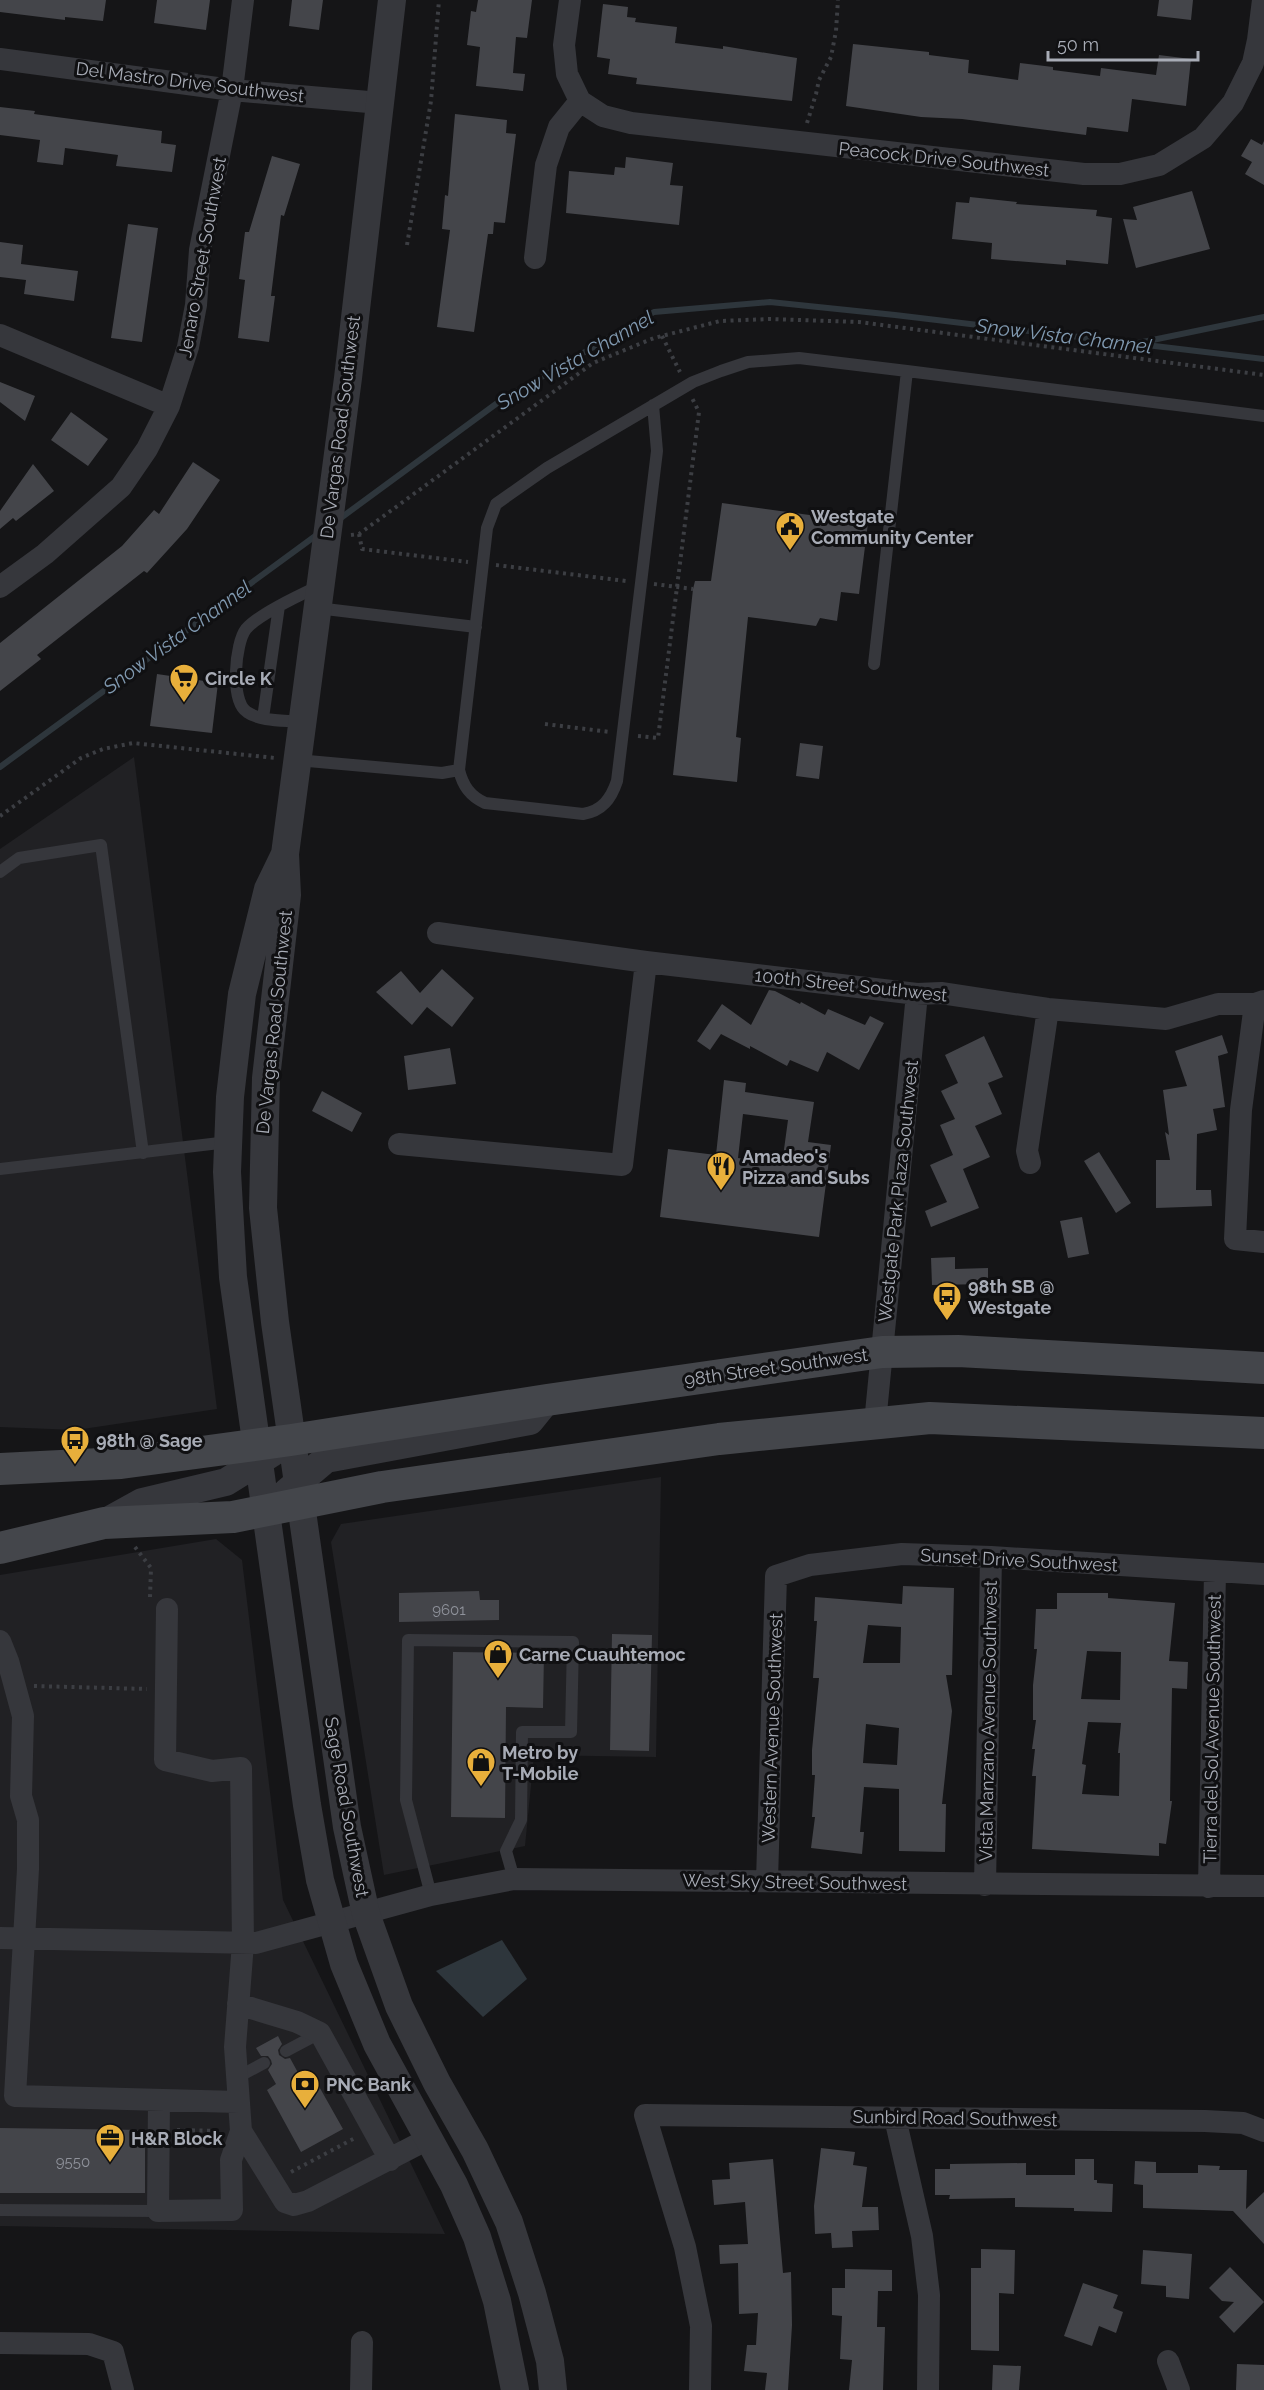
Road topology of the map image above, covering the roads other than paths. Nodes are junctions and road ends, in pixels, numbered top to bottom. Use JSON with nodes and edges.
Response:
{"nodes":[{"id":1,"x":243,"y":0,"type":"edge"},
{"id":2,"x":392,"y":0,"type":"edge"},
{"id":3,"x":570,"y":0,"type":"edge"},
{"id":4,"x":1263,"y":0,"type":"edge"},
{"id":5,"x":0,"y":59,"type":"edge"},
{"id":6,"x":1258,"y":66,"type":"edge"},
{"id":7,"x":232,"y":90,"type":"junction"},
{"id":8,"x":580,"y":101,"type":"junction"},
{"id":9,"x":380,"y":103,"type":"junction"},
{"id":10,"x":535,"y":258,"type":"dead end"},
{"id":11,"x":0,"y":335,"type":"edge"},
{"id":12,"x":907,"y":371,"type":"junction"},
{"id":13,"x":169,"y":405,"type":"junction"},
{"id":14,"x":653,"y":405,"type":"junction"},
{"id":15,"x":1264,"y":416,"type":"edge"},
{"id":16,"x":0,"y":586,"type":"edge"},
{"id":17,"x":319,"y":590,"type":"junction"},
{"id":18,"x":279,"y":606,"type":"junction"},
{"id":19,"x":476,"y":627,"type":"junction"},
{"id":20,"x":874,"y":664,"type":"dead end"},
{"id":21,"x":263,"y":718,"type":"junction"},
{"id":22,"x":302,"y":722,"type":"junction"},
{"id":23,"x":296,"y":760,"type":"junction"},
{"id":24,"x":459,"y":770,"type":"junction"},
{"id":25,"x":285,"y":854,"type":"junction"},
{"id":26,"x":0,"y":873,"type":"edge"},
{"id":27,"x":438,"y":933,"type":"dead end"},
{"id":28,"x":646,"y":962,"type":"junction"},
{"id":29,"x":917,"y":994,"type":"junction"},
{"id":30,"x":1259,"y":1003,"type":"edge"},
{"id":31,"x":1048,"y":1009,"type":"junction"},
{"id":32,"x":228,"y":1142,"type":"junction"},
{"id":33,"x":399,"y":1144,"type":"dead end"},
{"id":34,"x":143,"y":1153,"type":"junction"},
{"id":35,"x":1030,"y":1163,"type":"dead end"},
{"id":36,"x":0,"y":1169,"type":"edge"},
{"id":37,"x":1264,"y":1242,"type":"edge"},
{"id":38,"x":882,"y":1352,"type":"junction"},
{"id":39,"x":1264,"y":1368,"type":"edge"},
{"id":40,"x":547,"y":1400,"type":"junction"},
{"id":41,"x":875,"y":1423,"type":"junction"},
{"id":42,"x":1264,"y":1433,"type":"edge"},
{"id":43,"x":291,"y":1440,"type":"junction"},
{"id":44,"x":257,"y":1453,"type":"junction"},
{"id":45,"x":0,"y":1469,"type":"edge"},
{"id":46,"x":299,"y":1493,"type":"junction"},
{"id":47,"x":264,"y":1511,"type":"junction"},
{"id":48,"x":104,"y":1523,"type":"junction"},
{"id":49,"x":0,"y":1548,"type":"edge"},
{"id":50,"x":991,"y":1557,"type":"junction"},
{"id":51,"x":1215,"y":1572,"type":"junction"},
{"id":52,"x":1264,"y":1574,"type":"edge"},
{"id":53,"x":777,"y":1576,"type":"joint"},
{"id":54,"x":158,"y":1608,"type":"road end"},
{"id":55,"x":3,"y":1657,"type":"edge"},
{"id":56,"x":514,"y":1879,"type":"junction"},
{"id":57,"x":767,"y":1881,"type":"junction"},
{"id":58,"x":985,"y":1885,"type":"junction"},
{"id":59,"x":1264,"y":1886,"type":"edge"},
{"id":60,"x":1209,"y":1887,"type":"junction"},
{"id":61,"x":431,"y":1895,"type":"junction"},
{"id":62,"x":366,"y":1914,"type":"junction"},
{"id":63,"x":332,"y":1924,"type":"junction"},
{"id":64,"x":0,"y":1938,"type":"edge"},
{"id":65,"x":24,"y":1938,"type":"junction"},
{"id":66,"x":243,"y":1943,"type":"junction"},
{"id":67,"x":238,"y":2004,"type":"junction"},
{"id":68,"x":320,"y":2033,"type":"junction"},
{"id":69,"x":286,"y":2051,"type":"dead end"},
{"id":70,"x":264,"y":2062,"type":"dead end"},
{"id":71,"x":236,"y":2078,"type":"junction"},
{"id":72,"x":159,"y":2101,"type":"junction"},
{"id":73,"x":238,"y":2102,"type":"junction"},
{"id":74,"x":895,"y":2118,"type":"junction"},
{"id":75,"x":241,"y":2131,"type":"junction"},
{"id":76,"x":1264,"y":2131,"type":"edge"},
{"id":77,"x":428,"y":2139,"type":"junction"},
{"id":78,"x":390,"y":2160,"type":"junction"},
{"id":79,"x":0,"y":2210,"type":"edge"},
{"id":80,"x":158,"y":2211,"type":"junction"},
{"id":81,"x":362,"y":2342,"type":"dead end"},
{"id":82,"x":0,"y":2343,"type":"edge"},
{"id":83,"x":1168,"y":2361,"type":"dead end"},
{"id":84,"x":123,"y":2390,"type":"edge"},
{"id":85,"x":361,"y":2390,"type":"edge"},
{"id":86,"x":515,"y":2390,"type":"edge"},
{"id":87,"x":553,"y":2390,"type":"edge"},
{"id":88,"x":700,"y":2390,"type":"edge"},
{"id":89,"x":928,"y":2390,"type":"edge"},
{"id":90,"x":1179,"y":2390,"type":"edge"}],
"edges":[{"from":1,"to":7,"type":"street","name":"Jenaro Street Southwest"},
{"from":2,"to":9,"type":"street","name":"De Vargas Road Southwest"},
{"from":3,"to":8,"type":"street"},
{"from":4,"to":6,"type":"street","name":"Peacock Drive Southwest"},
{"from":5,"to":7,"type":"street","name":"Del Mastro Drive Southwest"},
{"from":6,"to":8,"type":"street","name":"Peacock Drive Southwest"},
{"from":7,"to":9,"type":"street","name":"Del Mastro Drive Southwest"},
{"from":7,"to":13,"type":"street","name":"Jenaro Street Southwest"},
{"from":8,"to":10,"type":"street"},
{"from":9,"to":17,"type":"street","name":"De Vargas Road Southwest"},
{"from":11,"to":13,"type":"street"},
{"from":12,"to":14,"type":"lane"},
{"from":12,"to":15,"type":"lane"},
{"from":12,"to":20,"type":"lane"},
{"from":13,"to":16,"type":"street","name":"Jenaro Street Southwest"},
{"from":14,"to":19,"type":"lane"},
{"from":14,"to":24,"type":"lane"},
{"from":17,"to":18,"type":"lane"},
{"from":17,"to":19,"type":"lane"},
{"from":17,"to":22,"type":"street","name":"De Vargas Road Southwest"},
{"from":18,"to":21,"type":"lane"},
{"from":18,"to":21,"type":"lane"},
{"from":19,"to":24,"type":"lane"},
{"from":21,"to":22,"type":"lane"},
{"from":22,"to":23,"type":"street","name":"De Vargas Road Southwest"},
{"from":23,"to":24,"type":"lane"},
{"from":23,"to":25,"type":"street","name":"De Vargas Road Southwest"},
{"from":25,"to":32,"type":"street","name":"De Vargas Road Southwest"},
{"from":25,"to":43,"type":"street","name":"De Vargas Road Southwest"},
{"from":26,"to":34,"type":"lane"},
{"from":27,"to":28,"type":"street","name":"100th Street Southwest"},
{"from":28,"to":29,"type":"street","name":"100th Street Southwest"},
{"from":28,"to":33,"type":"street"},
{"from":29,"to":31,"type":"street","name":"100th Street Southwest"},
{"from":29,"to":38,"type":"street","name":"Westgate Park Plaza Southwest"},
{"from":30,"to":31,"type":"street","name":"100th Street Southwest"},
{"from":30,"to":37,"type":"street"},
{"from":31,"to":35,"type":"street"},
{"from":32,"to":34,"type":"lane"},
{"from":32,"to":44,"type":"street","name":"De Vargas Road Southwest"},
{"from":34,"to":36,"type":"lane"},
{"from":38,"to":39,"type":"main road","name":"98th Street Southwest"},
{"from":38,"to":40,"type":"main road","name":"98th Street Southwest"},
{"from":38,"to":41,"type":"street","name":"Westgate Park Plaza Southwest"},
{"from":40,"to":43,"type":"main road","name":"98th Street Southwest"},
{"from":40,"to":46,"type":"street"},
{"from":41,"to":42,"type":"main road"},
{"from":41,"to":46,"type":"main road"},
{"from":43,"to":44,"type":"main road","name":"98th Street Southwest"},
{"from":43,"to":46,"type":"street","name":"Sage Road Southwest"},
{"from":44,"to":45,"type":"main road","name":"98th Street Southwest"},
{"from":44,"to":47,"type":"street","name":"Sage Road Southwest"},
{"from":44,"to":48,"type":"street"},
{"from":46,"to":47,"type":"main road"},
{"from":46,"to":62,"type":"street","name":"Sage Road Southwest"},
{"from":47,"to":48,"type":"main road"},
{"from":47,"to":63,"type":"street","name":"Sage Road Southwest"},
{"from":48,"to":49,"type":"main road"},
{"from":50,"to":51,"type":"street","name":"Sunset Drive Southwest"},
{"from":50,"to":53,"type":"street","name":"Sunset Drive Southwest"},
{"from":50,"to":58,"type":"street","name":"Vista Manzano Avenue Southwest"},
{"from":51,"to":52,"type":"street","name":"Sunset Drive Southwest"},
{"from":51,"to":60,"type":"street","name":"Tierra del Sol Avenue Southwest"},
{"from":53,"to":57,"type":"street","name":"Western Avenue Southwest"},
{"from":54,"to":66,"type":"street"},
{"from":55,"to":65,"type":"street"},
{"from":56,"to":57,"type":"street","name":"West Sky Street Southwest"},
{"from":56,"to":61,"type":"street","name":"West Sky Street Southwest"},
{"from":56,"to":61,"type":"lane"},
{"from":57,"to":58,"type":"street","name":"West Sky Street Southwest"},
{"from":58,"to":60,"type":"street","name":"West Sky Street Southwest"},
{"from":59,"to":60,"type":"street","name":"West Sky Street Southwest"},
{"from":61,"to":62,"type":"street","name":"West Sky Street Southwest"},
{"from":62,"to":63,"type":"street","name":"West Sky Street Southwest"},
{"from":62,"to":87,"type":"street","name":"Sage Road Southwest"},
{"from":63,"to":66,"type":"street","name":"West Sky Street Southwest"},
{"from":63,"to":77,"type":"street","name":"Sage Road Southwest"},
{"from":64,"to":65,"type":"street","name":"West Sky Street Southwest"},
{"from":65,"to":66,"type":"street","name":"West Sky Street Southwest"},
{"from":65,"to":72,"type":"street"},
{"from":66,"to":67,"type":"street"},
{"from":67,"to":68,"type":"street"},
{"from":67,"to":71,"type":"street"},
{"from":68,"to":69,"type":"lane"},
{"from":68,"to":78,"type":"street"},
{"from":70,"to":71,"type":"lane"},
{"from":71,"to":73,"type":"street"},
{"from":72,"to":73,"type":"street"},
{"from":72,"to":80,"type":"street"},
{"from":73,"to":75,"type":"street"},
{"from":74,"to":76,"type":"street","name":"Sunbird Road Southwest"},
{"from":74,"to":88,"type":"street","name":"Sunbird Road Southwest"},
{"from":74,"to":89,"type":"street"},
{"from":75,"to":78,"type":"street"},
{"from":75,"to":80,"type":"street"},
{"from":77,"to":78,"type":"street"},
{"from":77,"to":86,"type":"street","name":"Sage Road Southwest"},
{"from":79,"to":80,"type":"lane"},
{"from":81,"to":85,"type":"street"},
{"from":82,"to":84,"type":"street"},
{"from":83,"to":90,"type":"street"}]}
